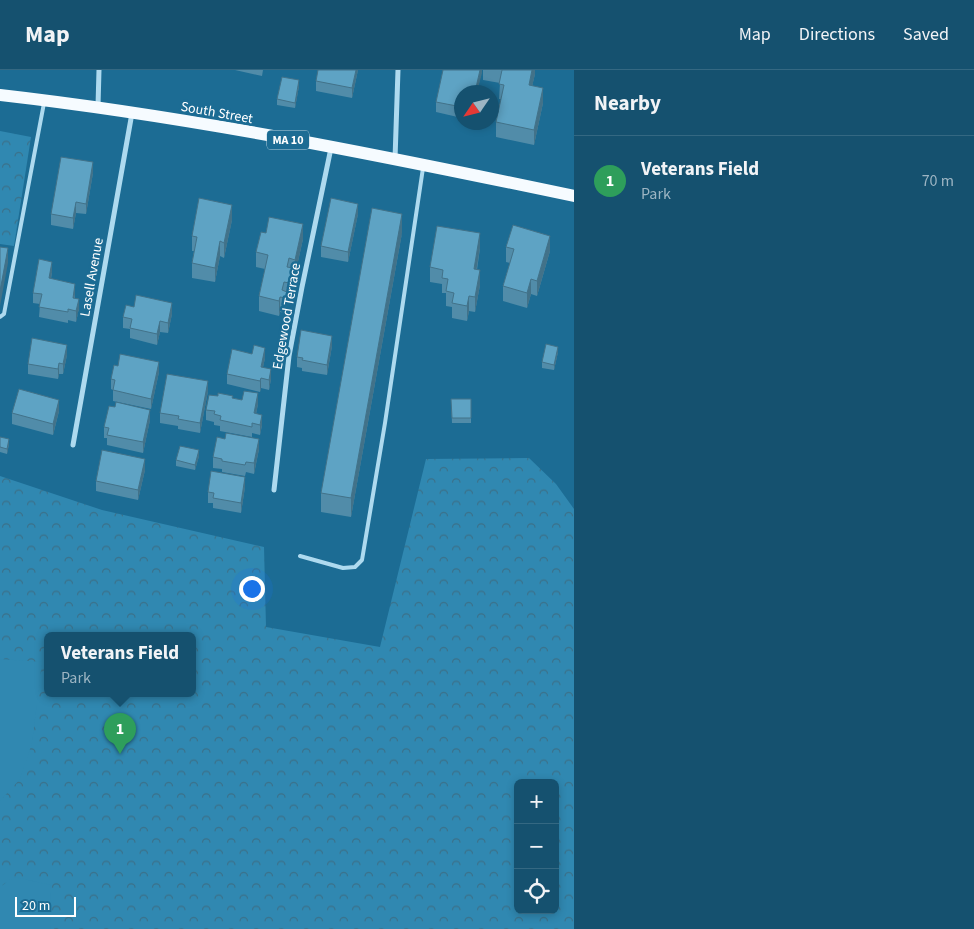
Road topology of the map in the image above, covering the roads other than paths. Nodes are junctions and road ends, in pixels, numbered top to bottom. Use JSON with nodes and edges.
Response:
{"nodes":[{"id":1,"x":99,"y":70,"type":"edge"},
{"id":2,"x":398,"y":70,"type":"edge"},
{"id":3,"x":0,"y":95,"type":"edge"},
{"id":4,"x":45,"y":100,"type":"junction"},
{"id":5,"x":98,"y":106,"type":"junction"},
{"id":6,"x":132,"y":112,"type":"junction"},
{"id":7,"x":331,"y":148,"type":"junction"},
{"id":8,"x":395,"y":160,"type":"junction"},
{"id":9,"x":423,"y":165,"type":"junction"},
{"id":10,"x":574,"y":196,"type":"edge"},
{"id":11,"x":0,"y":317,"type":"edge"},
{"id":12,"x":73,"y":445,"type":"dead end"},
{"id":13,"x":274,"y":490,"type":"dead end"},
{"id":14,"x":300,"y":556,"type":"dead end"}],
"edges":[{"from":1,"to":5,"type":"street"},
{"from":2,"to":8,"type":"street"},
{"from":3,"to":4,"type":"main road","name":"South Street","number":"MA 10"},
{"from":4,"to":5,"type":"main road","name":"South Street","number":"MA 10"},
{"from":4,"to":11,"type":"lane"},
{"from":5,"to":6,"type":"main road","name":"South Street","number":"MA 10"},
{"from":6,"to":7,"type":"main road","name":"South Street","number":"MA 10"},
{"from":6,"to":12,"type":"street","name":"Lasell Avenue"},
{"from":7,"to":8,"type":"main road","name":"South Street","number":"MA 10"},
{"from":7,"to":13,"type":"street","name":"Edgewood Terrace"},
{"from":8,"to":9,"type":"main road","name":"South Street","number":"MA 10"},
{"from":9,"to":10,"type":"main road","name":"South Street","number":"MA 10"},
{"from":9,"to":14,"type":"lane"}]}
